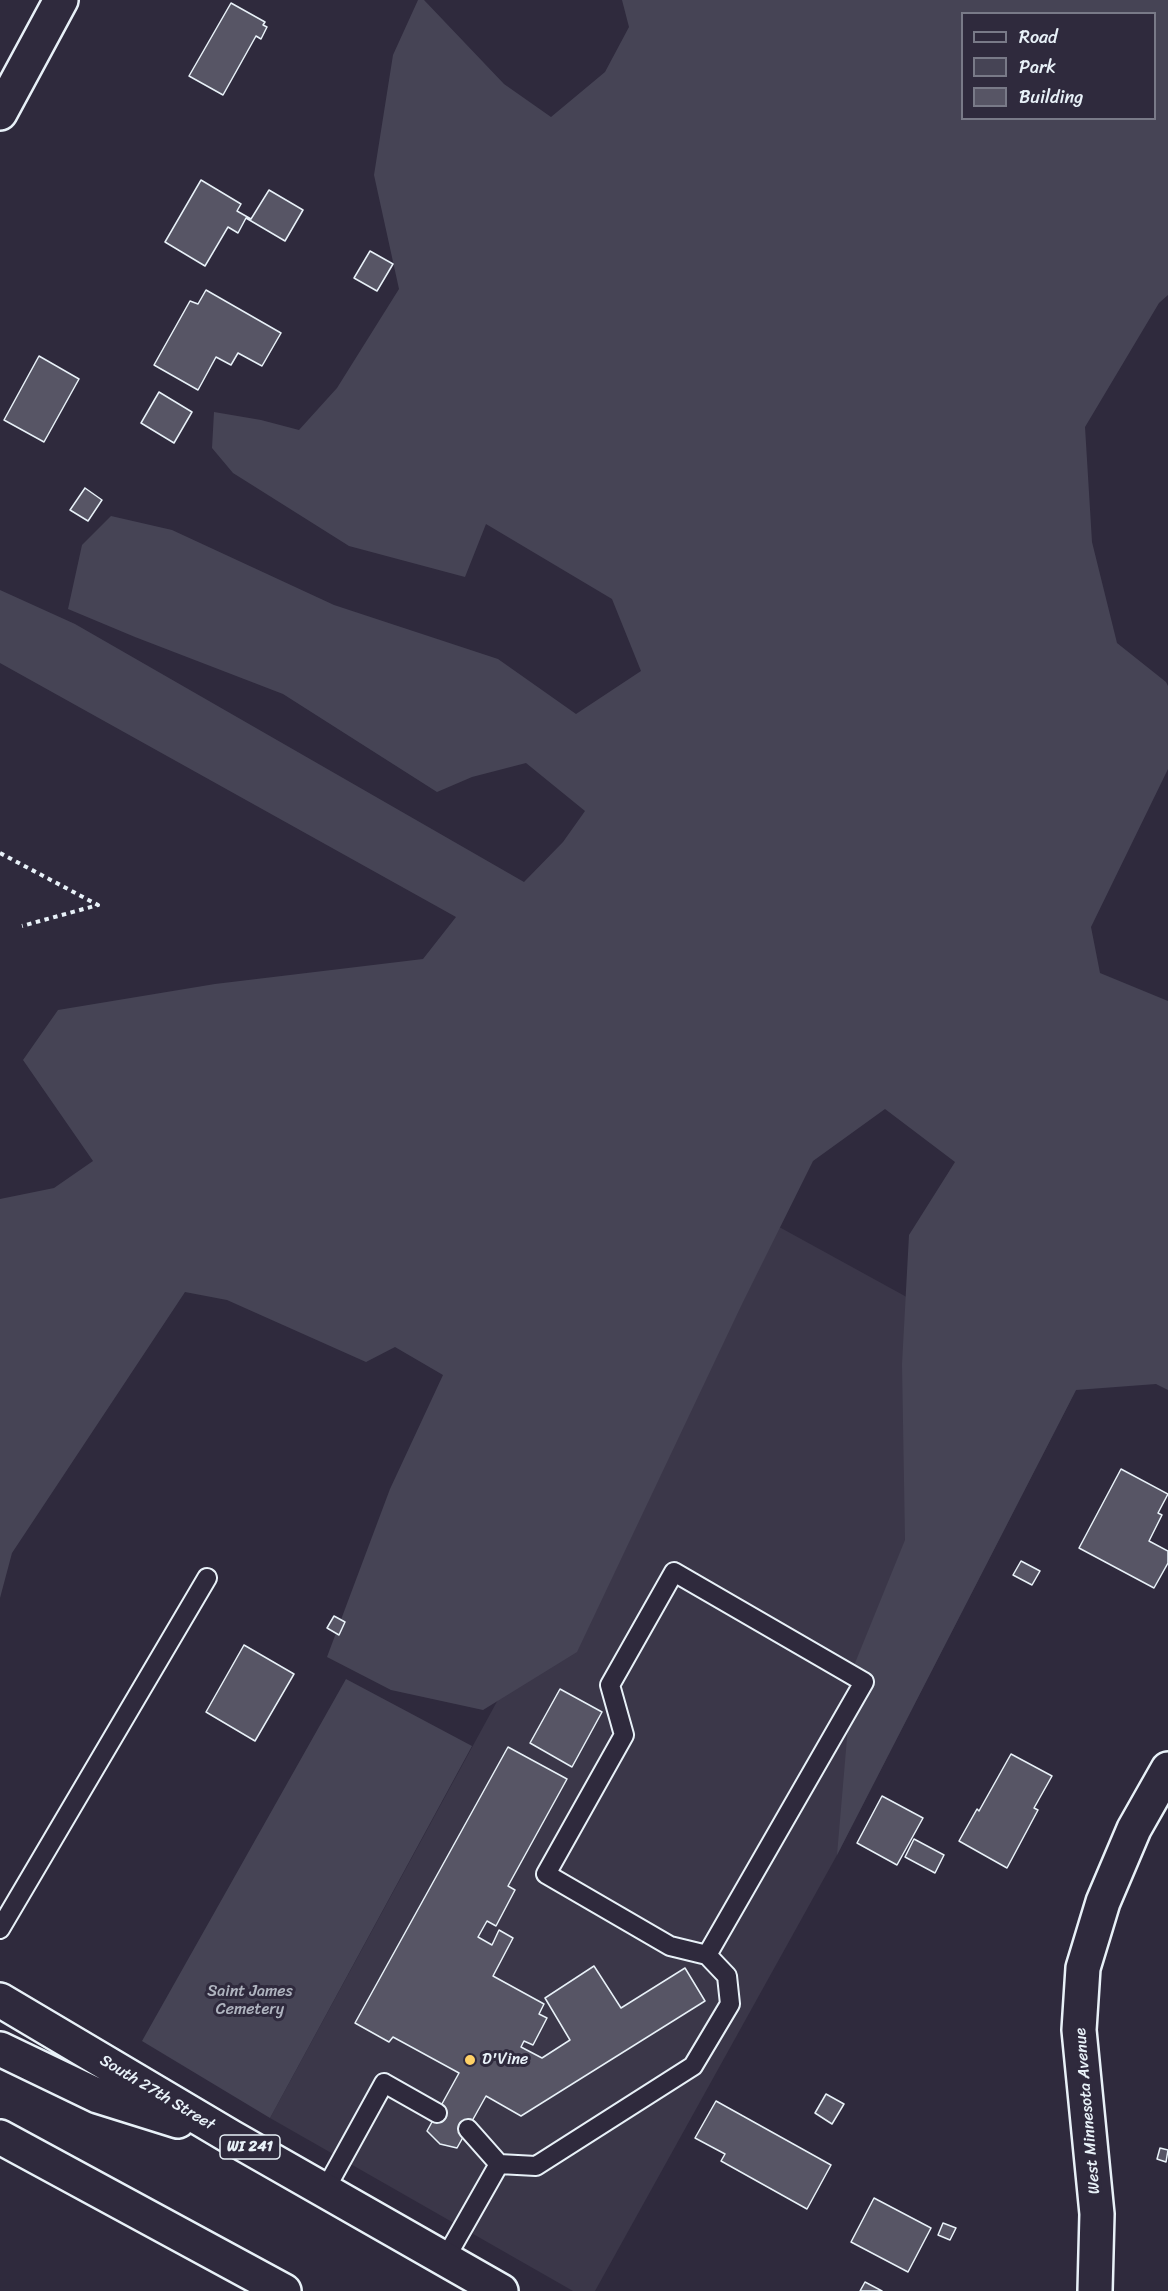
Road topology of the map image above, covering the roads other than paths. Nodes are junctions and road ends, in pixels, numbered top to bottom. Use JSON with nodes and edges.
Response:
{"nodes":[{"id":1,"x":61,"y":0,"type":"edge"},
{"id":2,"x":0,"y":113,"type":"edge"},
{"id":3,"x":207,"y":1578,"type":"dead end"},
{"id":4,"x":1168,"y":1769,"type":"edge"},
{"id":5,"x":0,"y":1929,"type":"edge"},
{"id":6,"x":707,"y":1954,"type":"junction"},
{"id":7,"x":0,"y":2000,"type":"edge"},
{"id":8,"x":0,"y":2049,"type":"edge"},
{"id":9,"x":437,"y":2113,"type":"dead end"},
{"id":10,"x":468,"y":2129,"type":"dead end"},
{"id":11,"x":0,"y":2137,"type":"edge"},
{"id":12,"x":231,"y":2137,"type":"junction"},
{"id":13,"x":499,"y":2164,"type":"junction"},
{"id":14,"x":325,"y":2190,"type":"junction"},
{"id":15,"x":445,"y":2259,"type":"junction"},
{"id":16,"x":284,"y":2291,"type":"edge"},
{"id":17,"x":501,"y":2291,"type":"edge"},
{"id":18,"x":1095,"y":2291,"type":"edge"}],
"edges":[{"from":1,"to":2,"type":"main road"},
{"from":3,"to":5,"type":"lane"},
{"from":4,"to":18,"type":"main road","name":"West Minnesota Avenue"},
{"from":6,"to":6,"type":"lane"},
{"from":6,"to":13,"type":"lane"},
{"from":7,"to":12,"type":"main road","name":"South 27th Street","number":"WI 241"},
{"from":8,"to":12,"type":"main road"},
{"from":9,"to":14,"type":"lane"},
{"from":10,"to":13,"type":"lane"},
{"from":11,"to":16,"type":"main road"},
{"from":12,"to":14,"type":"main road","name":"South 27th Street","number":"WI 241"},
{"from":13,"to":15,"type":"lane"},
{"from":14,"to":15,"type":"main road","name":"South 27th Street","number":"WI 241"},
{"from":15,"to":17,"type":"main road","name":"South 27th Street","number":"WI 241"}]}
